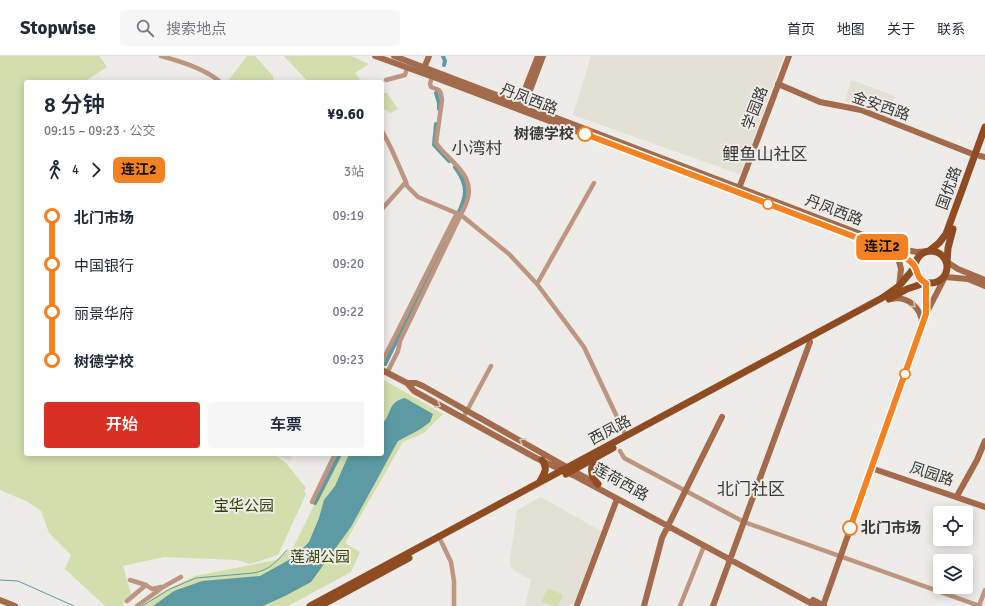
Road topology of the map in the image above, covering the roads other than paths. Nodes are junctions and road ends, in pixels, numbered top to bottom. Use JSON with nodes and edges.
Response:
{"nodes":[{"id":1,"x":161,"y":56,"type":"edge"},
{"id":2,"x":375,"y":56,"type":"edge"},
{"id":3,"x":394,"y":56,"type":"edge"},
{"id":4,"x":429,"y":56,"type":"edge"},
{"id":5,"x":538,"y":56,"type":"edge"},
{"id":6,"x":543,"y":56,"type":"edge"},
{"id":7,"x":789,"y":56,"type":"edge"},
{"id":8,"x":407,"y":68,"type":"junction"},
{"id":9,"x":424,"y":68,"type":"junction"},
{"id":10,"x":432,"y":76,"type":"junction"},
{"id":11,"x":217,"y":80,"type":"edge"},
{"id":12,"x":386,"y":80,"type":"dead end"},
{"id":13,"x":778,"y":84,"type":"junction"},
{"id":14,"x":521,"y":107,"type":"junction"},
{"id":15,"x":985,"y":127,"type":"edge"},
{"id":16,"x":384,"y":135,"type":"edge"},
{"id":17,"x":985,"y":141,"type":"edge"},
{"id":18,"x":980,"y":156,"type":"edge"},
{"id":19,"x":406,"y":182,"type":"junction"},
{"id":20,"x":594,"y":183,"type":"dead end"},
{"id":21,"x":738,"y":190,"type":"junction"},
{"id":22,"x":384,"y":207,"type":"edge"},
{"id":23,"x":459,"y":214,"type":"junction"},
{"id":24,"x":929,"y":251,"type":"junction"},
{"id":25,"x":897,"y":253,"type":"junction"},
{"id":26,"x":947,"y":262,"type":"junction"},
{"id":27,"x":915,"y":268,"type":"junction"},
{"id":28,"x":945,"y":277,"type":"junction"},
{"id":29,"x":985,"y":280,"type":"edge"},
{"id":30,"x":926,"y":283,"type":"junction"},
{"id":31,"x":537,"y":284,"type":"junction"},
{"id":32,"x":899,"y":286,"type":"junction"},
{"id":33,"x":985,"y":286,"type":"edge"},
{"id":34,"x":889,"y":299,"type":"junction"},
{"id":35,"x":926,"y":314,"type":"junction"},
{"id":36,"x":921,"y":328,"type":"junction"},
{"id":37,"x":810,"y":342,"type":"junction"},
{"id":38,"x":384,"y":358,"type":"edge"},
{"id":39,"x":491,"y":366,"type":"dead end"},
{"id":40,"x":384,"y":371,"type":"edge"},
{"id":41,"x":407,"y":383,"type":"junction"},
{"id":42,"x":467,"y":410,"type":"junction"},
{"id":43,"x":722,"y":417,"type":"dead end"},
{"id":44,"x":462,"y":418,"type":"junction"},
{"id":45,"x":626,"y":436,"type":"junction"},
{"id":46,"x":985,"y":442,"type":"edge"},
{"id":47,"x":620,"y":451,"type":"dead end"},
{"id":48,"x":334,"y":456,"type":"edge"},
{"id":49,"x":543,"y":457,"type":"junction"},
{"id":50,"x":596,"y":457,"type":"junction"},
{"id":51,"x":871,"y":468,"type":"junction"},
{"id":52,"x":568,"y":470,"type":"junction"},
{"id":53,"x":539,"y":483,"type":"junction"},
{"id":54,"x":598,"y":484,"type":"junction"},
{"id":55,"x":686,"y":490,"type":"junction"},
{"id":56,"x":957,"y":496,"type":"junction"},
{"id":57,"x":617,"y":499,"type":"junction"},
{"id":58,"x":312,"y":502,"type":"dead end"},
{"id":59,"x":985,"y":507,"type":"edge"},
{"id":60,"x":744,"y":522,"type":"junction"},
{"id":61,"x":668,"y":525,"type":"junction"},
{"id":62,"x":441,"y":541,"type":"junction"},
{"id":63,"x":704,"y":546,"type":"junction"},
{"id":64,"x":840,"y":556,"type":"junction"},
{"id":65,"x":730,"y":558,"type":"junction"},
{"id":66,"x":181,"y":577,"type":"dead end"},
{"id":67,"x":130,"y":580,"type":"dead end"},
{"id":68,"x":146,"y":585,"type":"junction"},
{"id":69,"x":163,"y":587,"type":"junction"},
{"id":70,"x":985,"y":590,"type":"edge"},
{"id":71,"x":133,"y":596,"type":"junction"},
{"id":72,"x":0,"y":600,"type":"edge"},
{"id":73,"x":127,"y":601,"type":"dead end"},
{"id":74,"x":139,"y":605,"type":"edge"},
{"id":75,"x":15,"y":606,"type":"edge"},
{"id":76,"x":310,"y":606,"type":"edge"},
{"id":77,"x":320,"y":606,"type":"edge"},
{"id":78,"x":454,"y":606,"type":"edge"},
{"id":79,"x":576,"y":606,"type":"edge"},
{"id":80,"x":644,"y":606,"type":"edge"},
{"id":81,"x":680,"y":606,"type":"edge"},
{"id":82,"x":713,"y":606,"type":"edge"},
{"id":83,"x":821,"y":606,"type":"edge"},
{"id":84,"x":980,"y":606,"type":"edge"}],
"edges":[{"from":1,"to":11,"type":"street"},
{"from":2,"to":8,"type":"main road","name":"丹凤西路"},
{"from":3,"to":9,"type":"main road","name":"丹凤西路"},
{"from":4,"to":9,"type":"main road"},
{"from":5,"to":14,"type":"main road"},
{"from":6,"to":14,"type":"main road"},
{"from":7,"to":13,"type":"main road","name":"学园路"},
{"from":8,"to":10,"type":"main road","name":"丹凤西路"},
{"from":8,"to":12,"type":"street"},
{"from":9,"to":14,"type":"main road","name":"丹凤西路"},
{"from":10,"to":14,"type":"main road","name":"丹凤西路"},
{"from":10,"to":23,"type":"street"},
{"from":13,"to":18,"type":"main road","name":"金安西路"},
{"from":13,"to":21,"type":"main road","name":"学园路"},
{"from":14,"to":21,"type":"main road","name":"丹凤西路"},
{"from":15,"to":18,"type":"main road","name":"国优路"},
{"from":16,"to":19,"type":"street"},
{"from":17,"to":18,"type":"main road","name":"国优路"},
{"from":18,"to":24,"type":"main road","name":"国优路"},
{"from":18,"to":26,"type":"main road","name":"国优路"},
{"from":19,"to":22,"type":"street"},
{"from":19,"to":23,"type":"street"},
{"from":20,"to":31,"type":"street"},
{"from":21,"to":24,"type":"main road","name":"丹凤西路"},
{"from":21,"to":25,"type":"main road","name":"丹凤西路"},
{"from":23,"to":31,"type":"street"},
{"from":23,"to":38,"type":"street"},
{"from":23,"to":40,"type":"street"},
{"from":24,"to":26,"type":"main road"},
{"from":24,"to":27,"type":"main road"},
{"from":25,"to":27,"type":"main road","name":"丹凤西路"},
{"from":25,"to":32,"type":"main road"},
{"from":26,"to":28,"type":"main road"},
{"from":26,"to":29,"type":"main road"},
{"from":27,"to":30,"type":"main road"},
{"from":27,"to":32,"type":"main road","name":"西凤路"},
{"from":28,"to":30,"type":"main road"},
{"from":28,"to":33,"type":"main road"},
{"from":28,"to":35,"type":"main road"},
{"from":30,"to":34,"type":"main road","name":"西凤路"},
{"from":30,"to":35,"type":"main road"},
{"from":31,"to":45,"type":"street"},
{"from":32,"to":45,"type":"main road","name":"西凤路"},
{"from":34,"to":36,"type":"main road","one_way":true},
{"from":34,"to":37,"type":"main road","name":"西凤路"},
{"from":35,"to":36,"type":"main road"},
{"from":36,"to":51,"type":"main road"},
{"from":37,"to":50,"type":"main road","name":"西凤路"},
{"from":37,"to":60,"type":"main road"},
{"from":39,"to":42,"type":"street"},
{"from":40,"to":41,"type":"main road","name":"莲荷西路"},
{"from":41,"to":42,"type":"main road","name":"莲荷西路"},
{"from":41,"to":44,"type":"main road","name":"莲荷西路","one_way":true},
{"from":42,"to":44,"type":"street"},
{"from":49,"to":42,"type":"main road","name":"莲荷西路","one_way":true},
{"from":43,"to":55,"type":"main road"},
{"from":44,"to":49,"type":"main road","name":"莲荷西路"},
{"from":45,"to":52,"type":"main road","name":"西凤路"},
{"from":46,"to":56,"type":"main road"},
{"from":47,"to":55,"type":"street"},
{"from":48,"to":58,"type":"street"},
{"from":49,"to":52,"type":"main road","name":"莲荷西路"},
{"from":49,"to":53,"type":"main road"},
{"from":50,"to":52,"type":"main road","name":"西凤路"},
{"from":50,"to":54,"type":"main road"},
{"from":51,"to":56,"type":"main road","name":"凤园路"},
{"from":51,"to":64,"type":"main road"},
{"from":52,"to":53,"type":"main road","name":"西凤路"},
{"from":52,"to":54,"type":"main road","name":"莲荷西路"},
{"from":52,"to":57,"type":"main road","name":"莲荷西路"},
{"from":52,"to":62,"type":"main road","name":"西凤路"},
{"from":53,"to":76,"type":"main road","name":"西凤路"},
{"from":54,"to":61,"type":"main road","name":"莲荷西路"},
{"from":55,"to":60,"type":"street"},
{"from":55,"to":61,"type":"main road"},
{"from":56,"to":59,"type":"main road","name":"凤园路"},
{"from":57,"to":61,"type":"main road","name":"莲荷西路"},
{"from":57,"to":79,"type":"main road"},
{"from":60,"to":64,"type":"street"},
{"from":60,"to":65,"type":"main road"},
{"from":61,"to":63,"type":"main road","name":"莲荷西路"},
{"from":61,"to":65,"type":"main road","name":"莲荷西路"},
{"from":61,"to":80,"type":"main road"},
{"from":62,"to":77,"type":"main road","name":"西凤路"},
{"from":62,"to":78,"type":"street"},
{"from":63,"to":65,"type":"main road","name":"莲荷西路"},
{"from":63,"to":81,"type":"street"},
{"from":64,"to":83,"type":"main road"},
{"from":64,"to":84,"type":"street"},
{"from":65,"to":82,"type":"main road"},
{"from":65,"to":83,"type":"main road","name":"莲荷西路"},
{"from":66,"to":69,"type":"street"},
{"from":67,"to":68,"type":"street"},
{"from":68,"to":69,"type":"street"},
{"from":68,"to":71,"type":"street"},
{"from":69,"to":74,"type":"street"},
{"from":70,"to":84,"type":"street"},
{"from":71,"to":73,"type":"street"},
{"from":71,"to":74,"type":"street"},
{"from":72,"to":75,"type":"main road"}]}
